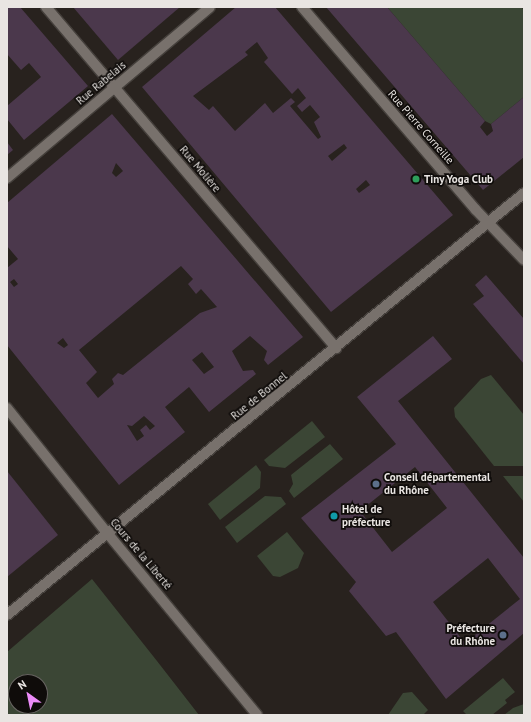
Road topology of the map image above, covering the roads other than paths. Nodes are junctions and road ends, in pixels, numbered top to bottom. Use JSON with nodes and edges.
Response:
{"nodes":[{"id":1,"x":46,"y":7,"type":"edge"},
{"id":2,"x":210,"y":7,"type":"edge"},
{"id":3,"x":302,"y":7,"type":"edge"},
{"id":4,"x":115,"y":88,"type":"junction"},
{"id":5,"x":7,"y":178,"type":"edge"},
{"id":6,"x":524,"y":193,"type":"edge"},
{"id":7,"x":489,"y":223,"type":"junction"},
{"id":8,"x":524,"y":260,"type":"edge"},
{"id":9,"x":336,"y":348,"type":"junction"},
{"id":10,"x":7,"y":408,"type":"edge"},
{"id":11,"x":108,"y":534,"type":"junction"},
{"id":12,"x":7,"y":615,"type":"edge"},
{"id":13,"x":253,"y":714,"type":"edge"}],
"edges":[{"from":1,"to":4,"type":"street","name":"Rue Molière"},
{"from":2,"to":4,"type":"street","name":"Rue Rabelais"},
{"from":3,"to":7,"type":"street","name":"Rue Pierre Corneille"},
{"from":4,"to":5,"type":"street","name":"Rue Rabelais"},
{"from":4,"to":9,"type":"street","name":"Rue Molière"},
{"from":6,"to":7,"type":"street","name":"Rue de Bonnel"},
{"from":7,"to":8,"type":"street","name":"Rue Pierre Corneille"},
{"from":7,"to":9,"type":"street","name":"Rue de Bonnel"},
{"from":9,"to":11,"type":"street","name":"Rue de Bonnel"},
{"from":10,"to":11,"type":"street","name":"Cours de la Liberté"},
{"from":11,"to":12,"type":"street","name":"Rue de Bonnel"},
{"from":11,"to":13,"type":"street","name":"Cours de la Liberté"}]}
